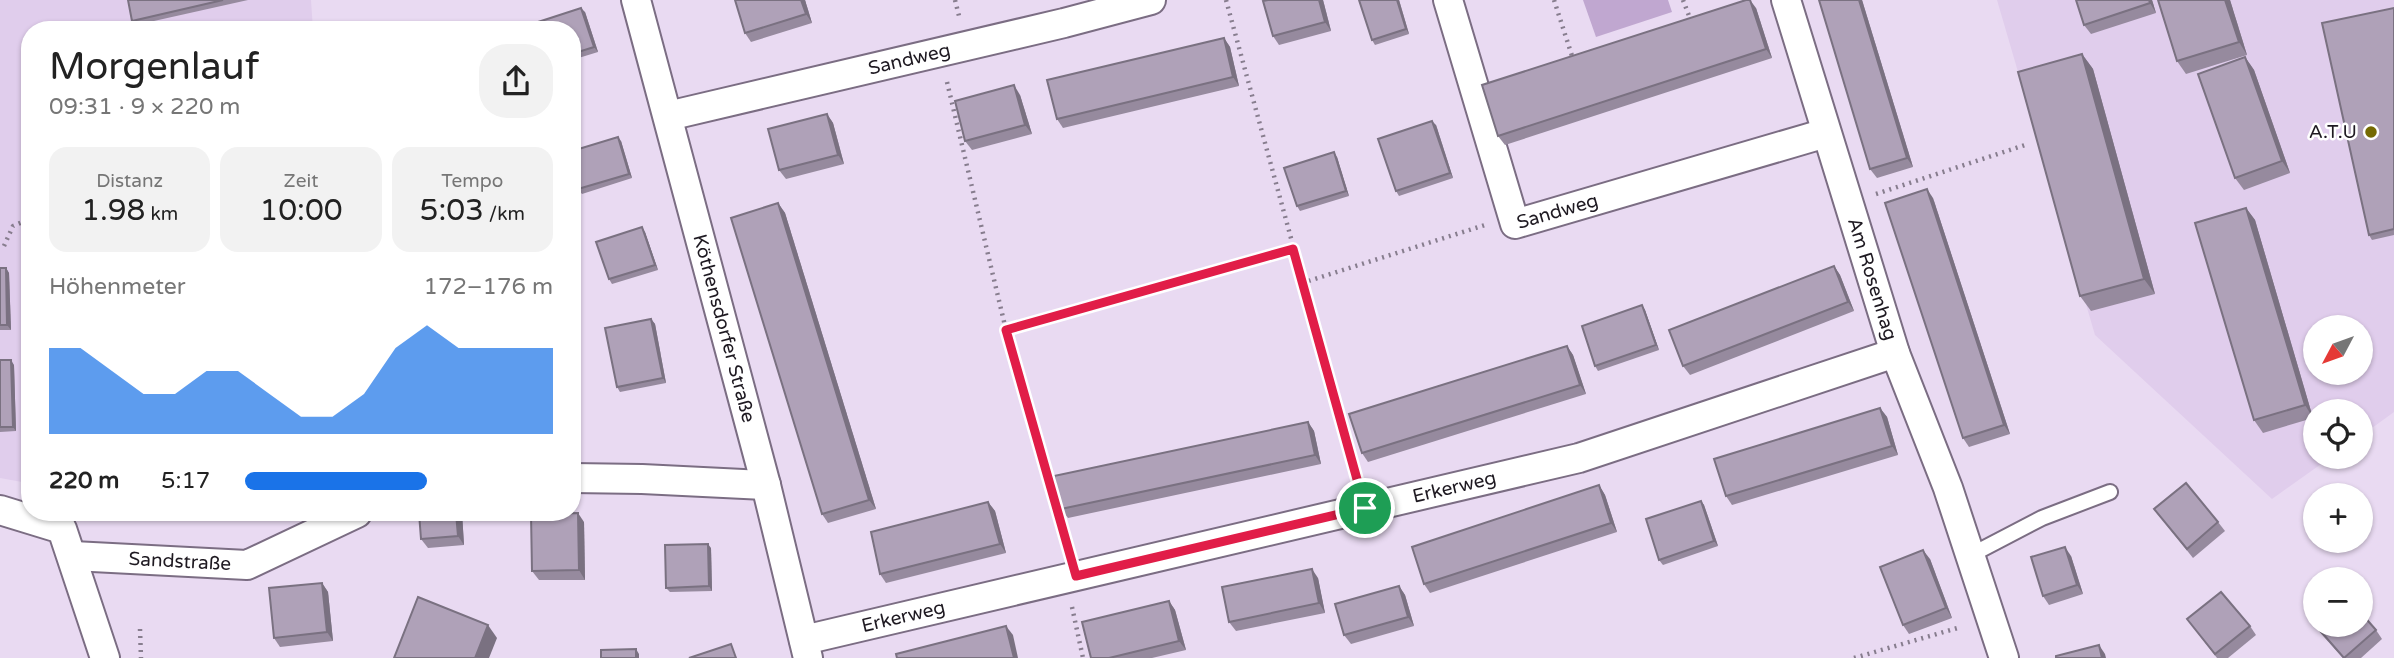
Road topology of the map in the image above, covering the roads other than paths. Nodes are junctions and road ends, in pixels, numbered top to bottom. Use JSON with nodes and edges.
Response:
{"nodes":[{"id":1,"x":636,"y":0,"type":"edge"},
{"id":2,"x":1151,"y":0,"type":"edge"},
{"id":3,"x":1448,"y":0,"type":"edge"},
{"id":4,"x":1786,"y":0,"type":"edge"},
{"id":5,"x":668,"y":116,"type":"junction"},
{"id":6,"x":1826,"y":133,"type":"junction"},
{"id":7,"x":1895,"y":353,"type":"junction"},
{"id":8,"x":581,"y":478,"type":"edge"},
{"id":9,"x":766,"y":485,"type":"junction"},
{"id":10,"x":2110,"y":492,"type":"dead end"},
{"id":11,"x":0,"y":510,"type":"edge"},
{"id":12,"x":21,"y":516,"type":"edge"},
{"id":13,"x":36,"y":521,"type":"edge"},
{"id":14,"x":340,"y":521,"type":"edge"},
{"id":15,"x":1971,"y":555,"type":"junction"},
{"id":16,"x":73,"y":556,"type":"junction"},
{"id":17,"x":806,"y":649,"type":"edge"},
{"id":18,"x":105,"y":658,"type":"edge"},
{"id":19,"x":2004,"y":658,"type":"edge"}],
"edges":[{"from":1,"to":5,"type":"street","name":"Köthensdorfer Straße"},
{"from":2,"to":5,"type":"street","name":"Sandweg"},
{"from":3,"to":6,"type":"street","name":"Sandweg"},
{"from":4,"to":6,"type":"street","name":"Am Rosenhag"},
{"from":5,"to":9,"type":"street","name":"Köthensdorfer Straße"},
{"from":6,"to":7,"type":"street","name":"Am Rosenhag"},
{"from":7,"to":15,"type":"street","name":"Am Rosenhag"},
{"from":7,"to":17,"type":"street","name":"Erkerweg"},
{"from":8,"to":9,"type":"street"},
{"from":9,"to":17,"type":"street","name":"Köthensdorfer Straße"},
{"from":10,"to":15,"type":"lane"},
{"from":11,"to":12,"type":"street"},
{"from":13,"to":16,"type":"street"},
{"from":14,"to":16,"type":"street","name":"Sandstraße"},
{"from":15,"to":19,"type":"street","name":"Am Rosenhag"},
{"from":16,"to":18,"type":"street"}]}
